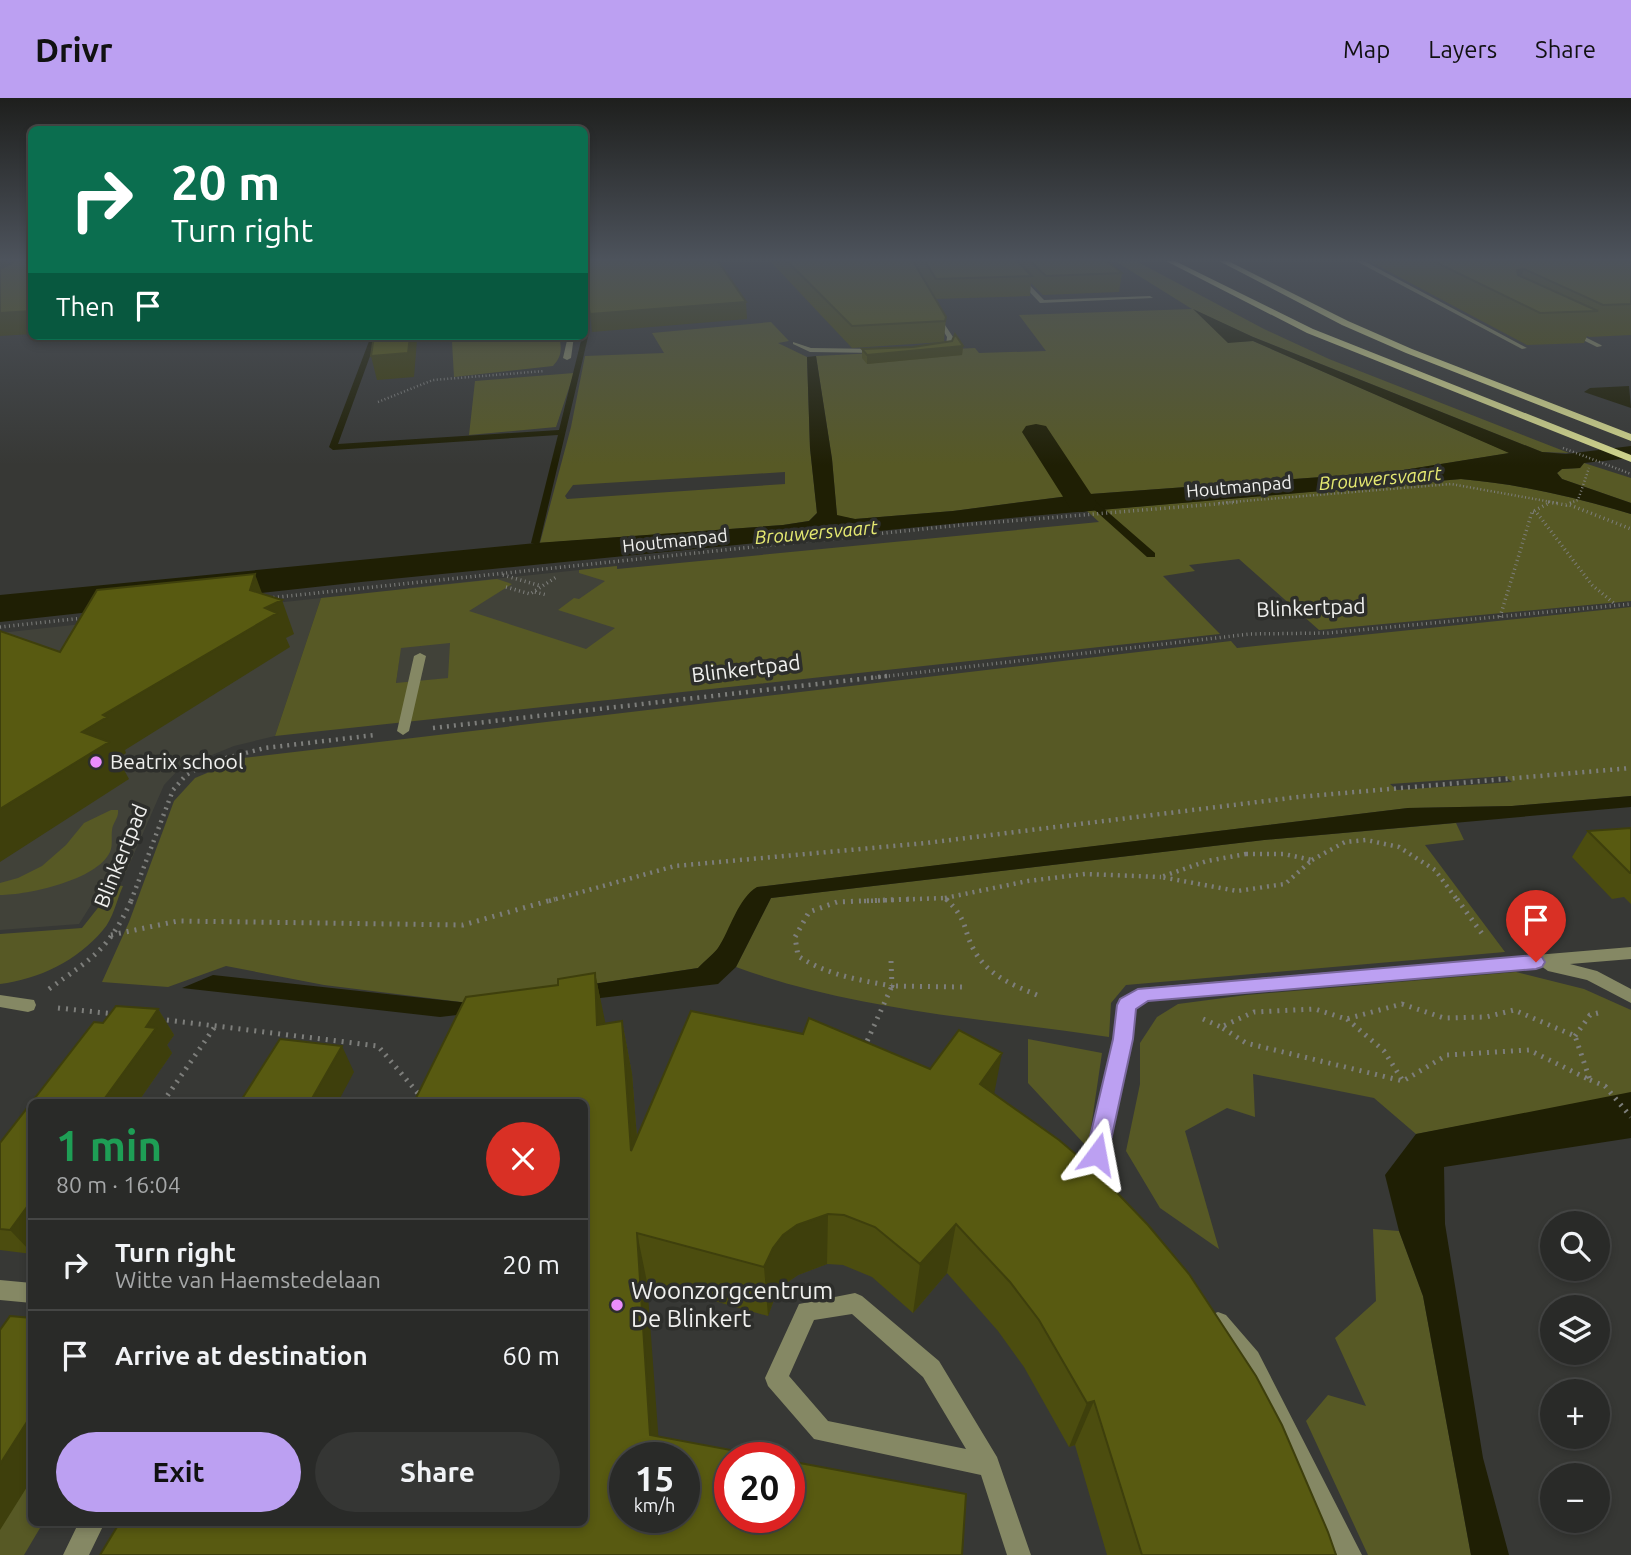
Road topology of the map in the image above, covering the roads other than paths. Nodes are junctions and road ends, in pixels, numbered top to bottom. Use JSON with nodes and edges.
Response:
{"nodes":[{"id":1,"x":946,"y":329,"type":"edge"},
{"id":2,"x":1306,"y":329,"type":"edge"},
{"id":3,"x":1359,"y":329,"type":"edge"},
{"id":4,"x":1488,"y":329,"type":"edge"},
{"id":5,"x":1565,"y":330,"type":"edge"},
{"id":6,"x":570,"y":340,"type":"edge"},
{"id":7,"x":795,"y":343,"type":"dead end"},
{"id":8,"x":1599,"y":346,"type":"dead end"},
{"id":9,"x":936,"y":348,"type":"edge"},
{"id":10,"x":1524,"y":348,"type":"dead end"},
{"id":11,"x":884,"y":351,"type":"edge"},
{"id":12,"x":567,"y":358,"type":"road end"},
{"id":13,"x":1631,"y":438,"type":"edge"},
{"id":14,"x":1631,"y":459,"type":"edge"},
{"id":15,"x":419,"y":656,"type":"dead end"},
{"id":16,"x":403,"y":732,"type":"road end"},
{"id":17,"x":1631,"y":953,"type":"edge"},
{"id":18,"x":1536,"y":962,"type":"junction"},
{"id":19,"x":1631,"y":997,"type":"edge"},
{"id":20,"x":0,"y":1001,"type":"edge"},
{"id":21,"x":28,"y":1005,"type":"road end"},
{"id":22,"x":1071,"y":1162,"type":"edge"},
{"id":23,"x":1092,"y":1177,"type":"junction"},
{"id":24,"x":1110,"y":1198,"type":"edge"},
{"id":25,"x":0,"y":1290,"type":"edge"},
{"id":26,"x":28,"y":1293,"type":"edge"},
{"id":27,"x":1206,"y":1309,"type":"edge"},
{"id":28,"x":989,"y":1465,"type":"junction"},
{"id":29,"x":91,"y":1526,"type":"edge"},
{"id":30,"x":75,"y":1555,"type":"edge"},
{"id":31,"x":1019,"y":1555,"type":"edge"},
{"id":32,"x":1350,"y":1555,"type":"edge"}],
"edges":[{"from":1,"to":9,"type":"street"},
{"from":2,"to":14,"type":"main road"},
{"from":3,"to":13,"type":"main road"},
{"from":4,"to":10,"type":"street"},
{"from":5,"to":8,"type":"street"},
{"from":6,"to":12,"type":"street"},
{"from":7,"to":11,"type":"street"},
{"from":15,"to":16,"type":"street"},
{"from":17,"to":18,"type":"street"},
{"from":18,"to":19,"type":"street"},
{"from":18,"to":23,"type":"street"},
{"from":20,"to":21,"type":"street"},
{"from":22,"to":23,"type":"street"},
{"from":23,"to":24,"type":"street"},
{"from":25,"to":26,"type":"street"},
{"from":27,"to":32,"type":"street"},
{"from":28,"to":28,"type":"street"},
{"from":28,"to":31,"type":"street"},
{"from":29,"to":30,"type":"street"}]}
